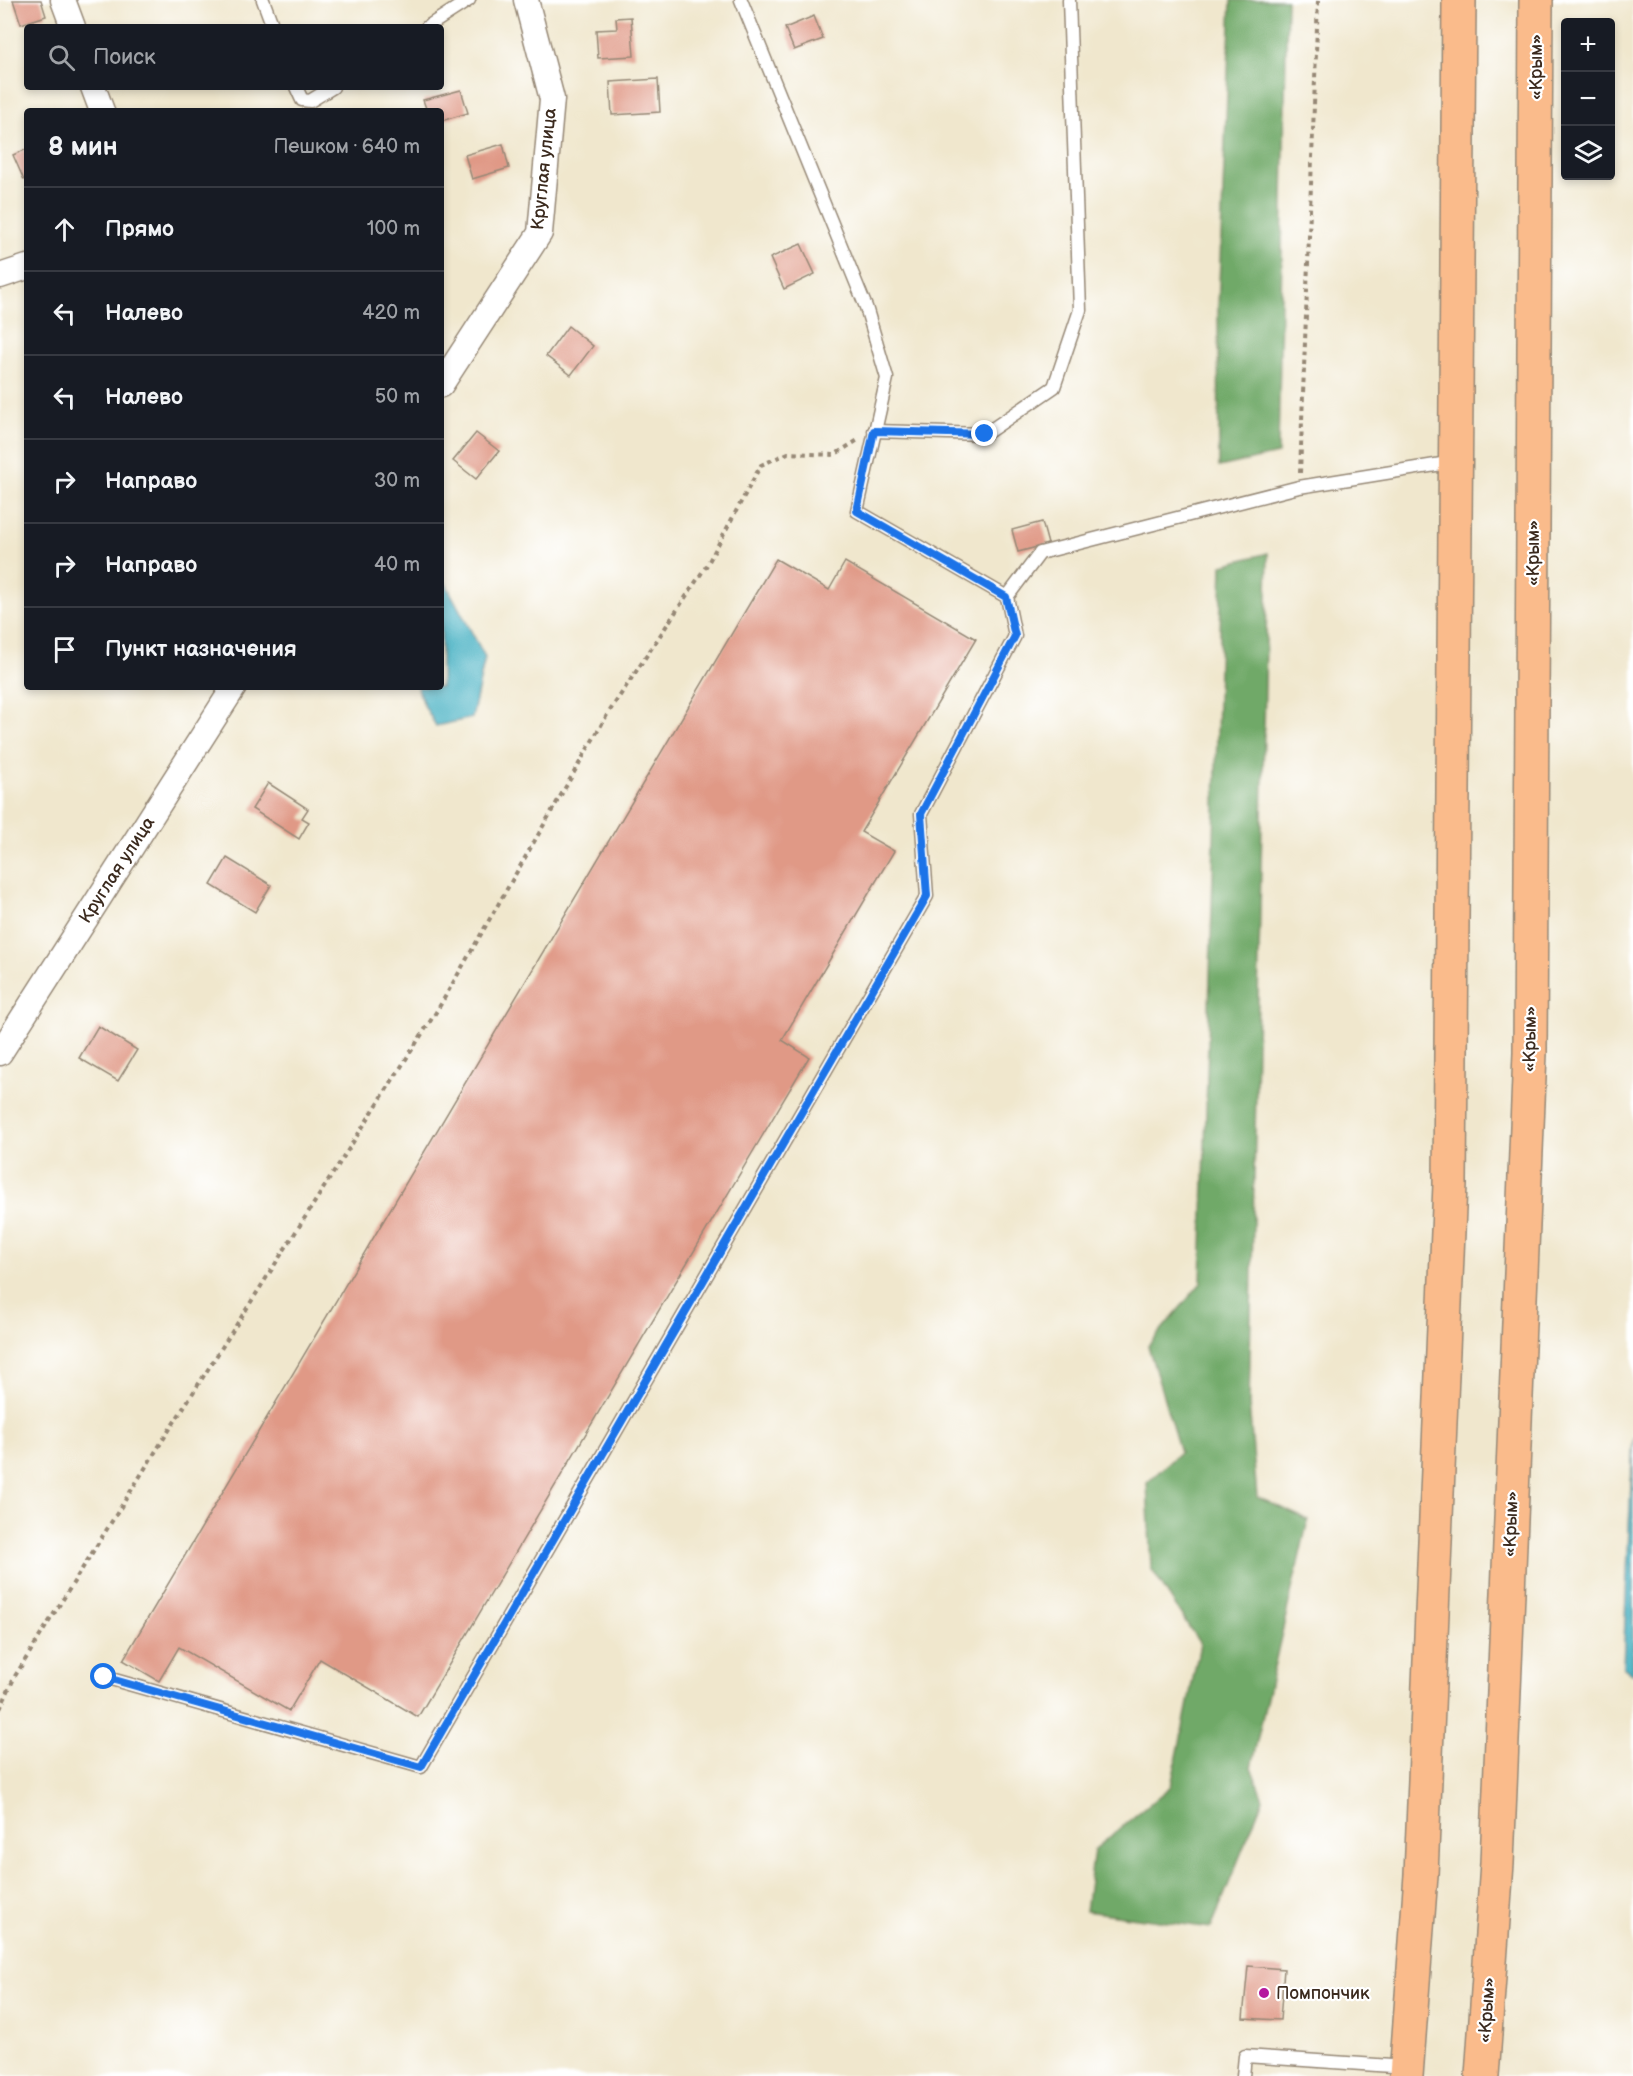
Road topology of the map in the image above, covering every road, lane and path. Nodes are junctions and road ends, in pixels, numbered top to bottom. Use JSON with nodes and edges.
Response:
{"nodes":[{"id":1,"x":63,"y":0,"type":"edge"},
{"id":2,"x":263,"y":0,"type":"edge"},
{"id":3,"x":470,"y":0,"type":"edge"},
{"id":4,"x":526,"y":0,"type":"edge"},
{"id":5,"x":741,"y":0,"type":"edge"},
{"id":6,"x":1069,"y":0,"type":"edge"},
{"id":7,"x":1318,"y":0,"type":"edge"},
{"id":8,"x":1459,"y":0,"type":"edge"},
{"id":9,"x":1536,"y":0,"type":"edge"},
{"id":10,"x":72,"y":24,"type":"edge"},
{"id":11,"x":272,"y":24,"type":"edge"},
{"id":12,"x":432,"y":24,"type":"edge"},
{"id":13,"x":94,"y":90,"type":"edge"},
{"id":14,"x":297,"y":90,"type":"edge"},
{"id":15,"x":328,"y":90,"type":"edge"},
{"id":16,"x":101,"y":108,"type":"edge"},
{"id":17,"x":24,"y":268,"type":"edge"},
{"id":18,"x":0,"y":276,"type":"edge"},
{"id":19,"x":444,"y":380,"type":"edge"},
{"id":20,"x":874,"y":431,"type":"junction"},
{"id":21,"x":1455,"y":462,"type":"junction"},
{"id":22,"x":1299,"y":487,"type":"junction"},
{"id":23,"x":1006,"y":597,"type":"junction"},
{"id":24,"x":232,"y":690,"type":"edge"},
{"id":25,"x":3,"y":1040,"type":"edge"},
{"id":26,"x":104,"y":1677,"type":"dead end"},
{"id":27,"x":0,"y":1709,"type":"edge"},
{"id":28,"x":1406,"y":2072,"type":"edge"},
{"id":29,"x":1243,"y":2076,"type":"edge"},
{"id":30,"x":1482,"y":2076,"type":"edge"}],
"edges":[{"from":1,"to":10,"type":"street"},
{"from":2,"to":11,"type":"lane"},
{"from":3,"to":12,"type":"lane"},
{"from":4,"to":19,"type":"street","name":"Круглая улица"},
{"from":5,"to":20,"type":"lane"},
{"from":6,"to":20,"type":"lane"},
{"from":7,"to":22,"type":"path"},
{"from":8,"to":21,"type":"highway"},
{"from":9,"to":30,"type":"highway","name":"«Крым»"},
{"from":13,"to":16,"type":"street"},
{"from":14,"to":15,"type":"lane"},
{"from":17,"to":18,"type":"street"},
{"from":20,"to":23,"type":"lane"},
{"from":20,"to":27,"type":"path"},
{"from":21,"to":22,"type":"lane"},
{"from":21,"to":28,"type":"highway"},
{"from":22,"to":23,"type":"lane"},
{"from":23,"to":26,"type":"lane"},
{"from":24,"to":25,"type":"street","name":"Круглая улица"},
{"from":28,"to":29,"type":"lane"}]}
